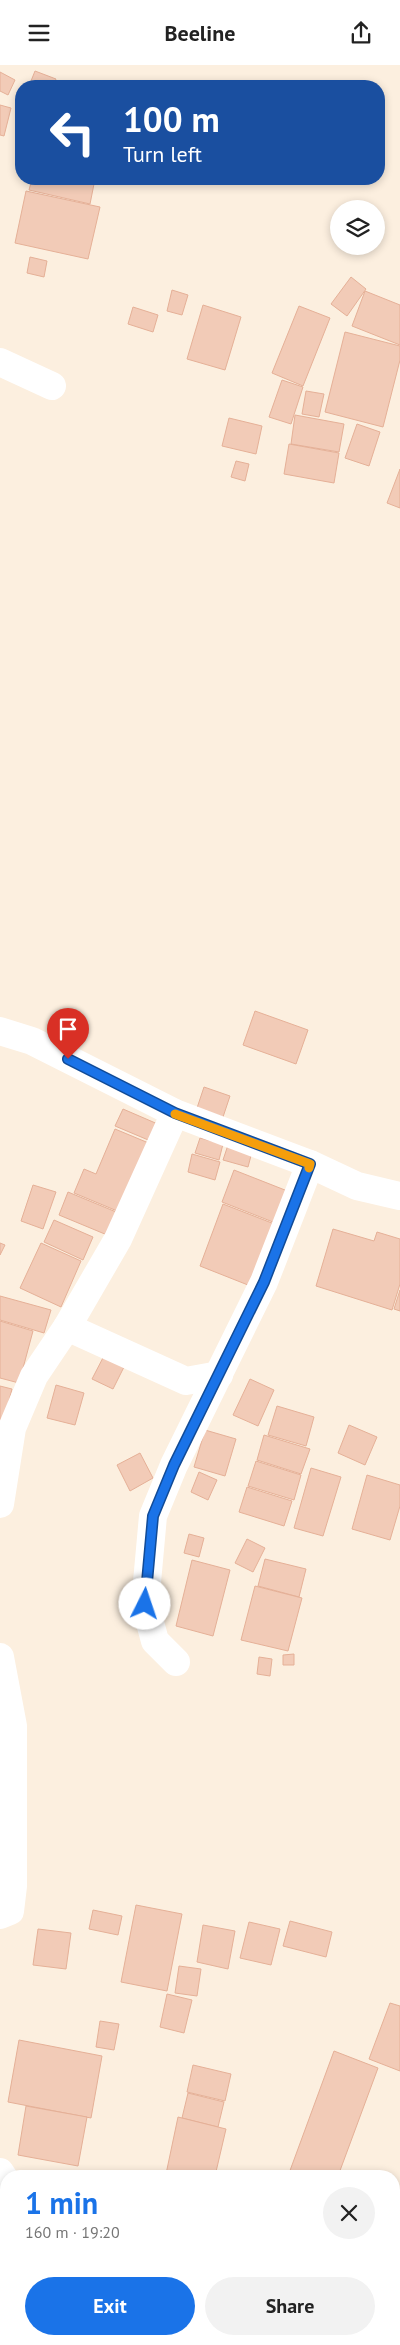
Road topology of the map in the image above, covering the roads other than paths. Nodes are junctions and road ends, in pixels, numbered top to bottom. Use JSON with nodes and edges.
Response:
{"nodes":[{"id":1,"x":0,"y":362,"type":"edge"},
{"id":2,"x":52,"y":386,"type":"dead end"},
{"id":3,"x":0,"y":1031,"type":"edge"},
{"id":4,"x":175,"y":1113,"type":"junction"},
{"id":5,"x":310,"y":1164,"type":"junction"},
{"id":6,"x":400,"y":1196,"type":"edge"},
{"id":7,"x":67,"y":1327,"type":"junction"},
{"id":8,"x":219,"y":1375,"type":"junction"},
{"id":9,"x":0,"y":1503,"type":"edge"},
{"id":10,"x":0,"y":1657,"type":"edge"},
{"id":11,"x":176,"y":1662,"type":"dead end"},
{"id":12,"x":0,"y":1915,"type":"edge"}],
"edges":[{"from":1,"to":2,"type":"street"},
{"from":3,"to":4,"type":"street"},
{"from":4,"to":5,"type":"street"},
{"from":4,"to":7,"type":"street"},
{"from":5,"to":6,"type":"street"},
{"from":5,"to":8,"type":"street"},
{"from":7,"to":8,"type":"street"},
{"from":7,"to":9,"type":"street"},
{"from":8,"to":11,"type":"street"},
{"from":10,"to":12,"type":"street"}]}
